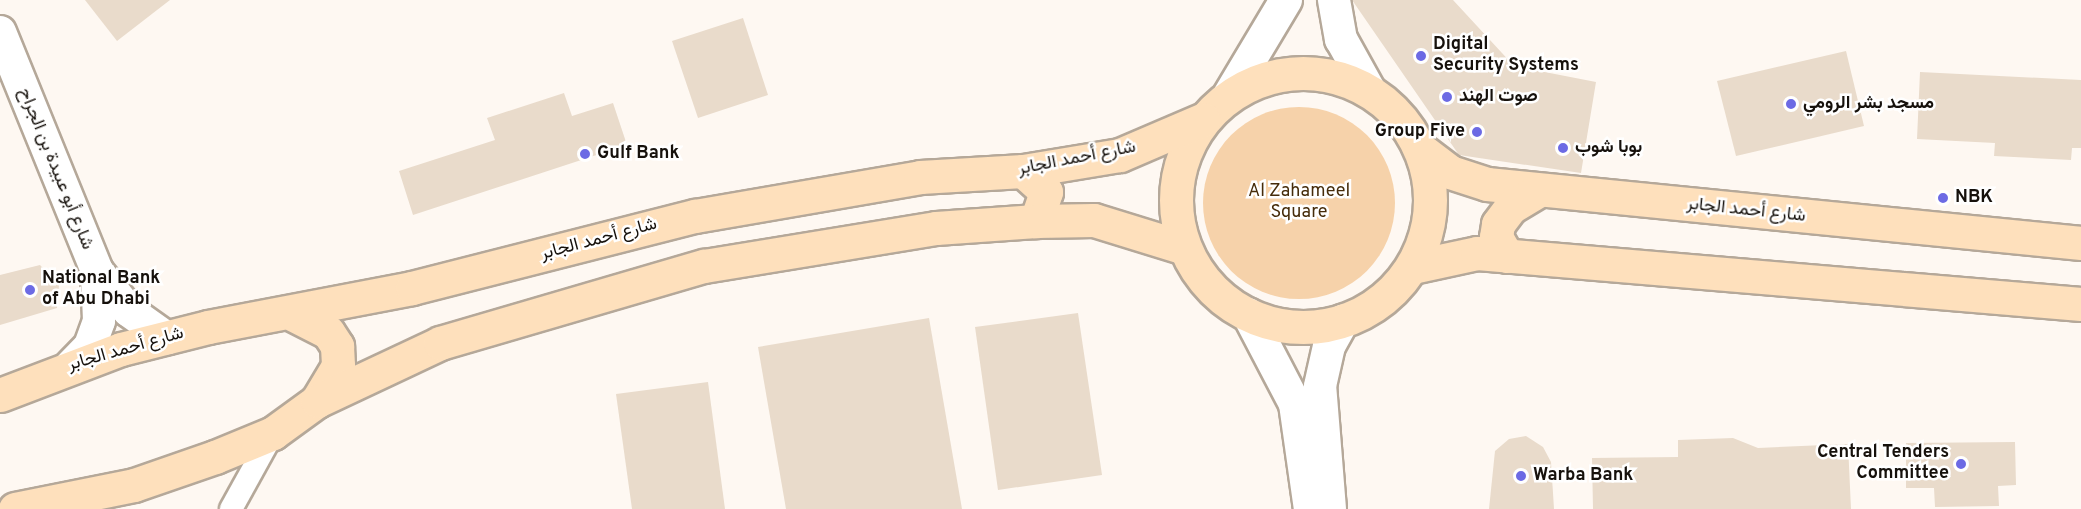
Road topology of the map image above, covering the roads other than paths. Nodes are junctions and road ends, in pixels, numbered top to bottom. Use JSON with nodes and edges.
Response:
{"nodes":[{"id":1,"x":1286,"y":0,"type":"edge"},
{"id":2,"x":1334,"y":0,"type":"edge"},
{"id":3,"x":0,"y":33,"type":"edge"},
{"id":4,"x":1370,"y":92,"type":"junction"},
{"id":5,"x":1228,"y":97,"type":"junction"},
{"id":6,"x":1204,"y":119,"type":"junction"},
{"id":7,"x":1420,"y":149,"type":"junction"},
{"id":8,"x":1023,"y":171,"type":"junction"},
{"id":9,"x":1539,"y":189,"type":"junction"},
{"id":10,"x":1036,"y":221,"type":"junction"},
{"id":11,"x":2081,"y":243,"type":"edge"},
{"id":12,"x":1185,"y":248,"type":"junction"},
{"id":13,"x":1506,"y":256,"type":"junction"},
{"id":14,"x":1412,"y":267,"type":"junction"},
{"id":15,"x":97,"y":271,"type":"junction"},
{"id":16,"x":2081,"y":304,"type":"edge"},
{"id":17,"x":1248,"y":314,"type":"junction"},
{"id":18,"x":294,"y":315,"type":"junction"},
{"id":19,"x":1343,"y":321,"type":"junction"},
{"id":20,"x":167,"y":338,"type":"junction"},
{"id":21,"x":71,"y":366,"type":"junction"},
{"id":22,"x":0,"y":395,"type":"edge"},
{"id":23,"x":317,"y":401,"type":"junction"},
{"id":24,"x":273,"y":433,"type":"junction"},
{"id":25,"x":69,"y":505,"type":"edge"},
{"id":26,"x":15,"y":509,"type":"edge"},
{"id":27,"x":231,"y":509,"type":"edge"},
{"id":28,"x":1310,"y":509,"type":"edge"},
{"id":29,"x":1330,"y":509,"type":"edge"}],
"edges":[{"from":1,"to":5,"type":"main road"},
{"from":2,"to":4,"type":"main road"},
{"from":3,"to":15,"type":"main road","name":"شارع أبو عبيدة بن الجراح"},
{"from":4,"to":5,"type":"main road"},
{"from":4,"to":7,"type":"main road"},
{"from":5,"to":6,"type":"main road"},
{"from":6,"to":8,"type":"main road","name":"شارع أحمد الجابر"},
{"from":6,"to":12,"type":"main road"},
{"from":7,"to":9,"type":"main road","name":"شارع أحمد الجابر"},
{"from":7,"to":14,"type":"main road"},
{"from":8,"to":10,"type":"main road"},
{"from":8,"to":18,"type":"main road","name":"شارع أحمد الجابر"},
{"from":9,"to":11,"type":"main road","name":"شارع أحمد الجابر"},
{"from":9,"to":13,"type":"main road"},
{"from":10,"to":12,"type":"main road"},
{"from":10,"to":23,"type":"main road"},
{"from":12,"to":17,"type":"main road"},
{"from":13,"to":14,"type":"main road"},
{"from":13,"to":16,"type":"main road"},
{"from":14,"to":19,"type":"main road"},
{"from":15,"to":20,"type":"main road","name":"شارع أبو عبيدة بن الجراح"},
{"from":15,"to":21,"type":"main road","name":"شارع أبو عبيدة بن الجراح"},
{"from":17,"to":19,"type":"main road"},
{"from":17,"to":28,"type":"main road"},
{"from":18,"to":20,"type":"main road","name":"شارع أحمد الجابر"},
{"from":18,"to":23,"type":"main road"},
{"from":19,"to":29,"type":"main road"},
{"from":20,"to":21,"type":"main road","name":"شارع أحمد الجابر"},
{"from":21,"to":22,"type":"main road","name":"شارع أحمد الجابر"},
{"from":23,"to":24,"type":"main road"},
{"from":24,"to":25,"type":"main road"},
{"from":24,"to":27,"type":"street"},
{"from":25,"to":26,"type":"main road"}]}
